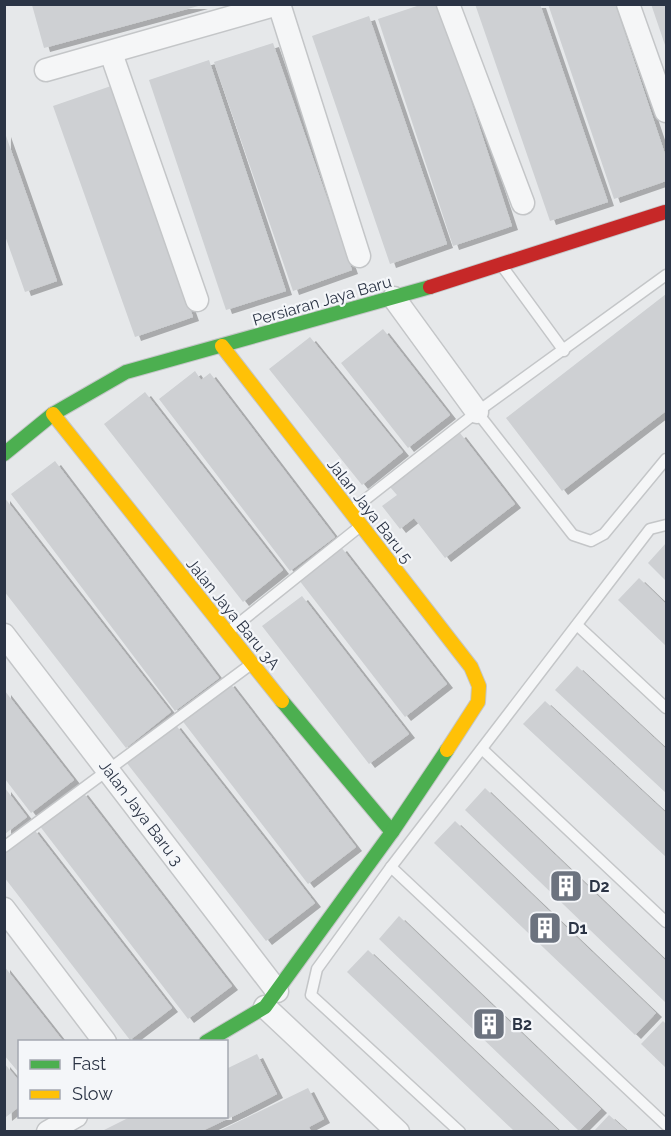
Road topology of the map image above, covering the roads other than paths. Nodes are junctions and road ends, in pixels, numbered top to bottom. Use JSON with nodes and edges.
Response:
{"nodes":[{"id":1,"x":278,"y":4,"type":"edge"},
{"id":2,"x":448,"y":4,"type":"edge"},
{"id":3,"x":628,"y":4,"type":"edge"},
{"id":4,"x":111,"y":53,"type":"junction"},
{"id":5,"x":46,"y":70,"type":"dead end"},
{"id":6,"x":666,"y":111,"type":"edge"},
{"id":7,"x":523,"y":203,"type":"dead end"},
{"id":8,"x":666,"y":212,"type":"edge"},
{"id":9,"x":358,"y":256,"type":"dead end"},
{"id":10,"x":500,"y":263,"type":"junction"},
{"id":11,"x":666,"y":274,"type":"edge"},
{"id":12,"x":394,"y":298,"type":"junction"},
{"id":13,"x":197,"y":300,"type":"dead end"},
{"id":14,"x":222,"y":346,"type":"junction"},
{"id":15,"x":564,"y":351,"type":"junction"},
{"id":16,"x":477,"y":412,"type":"junction"},
{"id":17,"x":53,"y":414,"type":"junction"},
{"id":18,"x":4,"y":454,"type":"edge"},
{"id":19,"x":666,"y":459,"type":"edge"},
{"id":20,"x":350,"y":512,"type":"junction"},
{"id":21,"x":666,"y":525,"type":"edge"},
{"id":22,"x":361,"y":526,"type":"junction"},
{"id":23,"x":578,"y":625,"type":"junction"},
{"id":24,"x":226,"y":634,"type":"junction"},
{"id":25,"x":4,"y":635,"type":"edge"},
{"id":26,"x":252,"y":664,"type":"junction"},
{"id":27,"x":666,"y":708,"type":"edge"},
{"id":28,"x":482,"y":749,"type":"junction"},
{"id":29,"x":108,"y":770,"type":"junction"},
{"id":30,"x":392,"y":832,"type":"junction"},
{"id":31,"x":4,"y":847,"type":"edge"},
{"id":32,"x":391,"y":867,"type":"junction"},
{"id":33,"x":4,"y":909,"type":"edge"},
{"id":34,"x":666,"y":922,"type":"edge"},
{"id":35,"x":271,"y":999,"type":"junction"},
{"id":36,"x":104,"y":1040,"type":"edge"},
{"id":37,"x":208,"y":1040,"type":"edge"},
{"id":38,"x":72,"y":1118,"type":"edge"},
{"id":39,"x":666,"y":1125,"type":"edge"},
{"id":40,"x":48,"y":1131,"type":"edge"},
{"id":41,"x":398,"y":1131,"type":"edge"},
{"id":42,"x":460,"y":1131,"type":"edge"}],
"edges":[{"from":1,"to":4,"type":"street"},
{"from":1,"to":9,"type":"street"},
{"from":2,"to":7,"type":"street"},
{"from":3,"to":6,"type":"street"},
{"from":4,"to":5,"type":"street"},
{"from":4,"to":13,"type":"street"},
{"from":8,"to":10,"type":"street","name":"Persiaran Jaya Baru"},
{"from":10,"to":12,"type":"street","name":"Persiaran Jaya Baru"},
{"from":10,"to":15,"type":"lane"},
{"from":11,"to":15,"type":"lane"},
{"from":12,"to":14,"type":"street","name":"Persiaran Jaya Baru"},
{"from":12,"to":16,"type":"street"},
{"from":14,"to":17,"type":"street","name":"Persiaran Jaya Baru"},
{"from":14,"to":20,"type":"street","name":"Jalan Jaya Baru 5"},
{"from":15,"to":16,"type":"lane"},
{"from":16,"to":19,"type":"lane"},
{"from":16,"to":20,"type":"lane"},
{"from":17,"to":18,"type":"street","name":"Persiaran Jaya Baru"},
{"from":17,"to":24,"type":"street","name":"Jalan Jaya Baru 3A"},
{"from":20,"to":22,"type":"street","name":"Jalan Jaya Baru 5"},
{"from":21,"to":23,"type":"lane"},
{"from":22,"to":24,"type":"lane"},
{"from":22,"to":30,"type":"street","name":"Jalan Jaya Baru 5"},
{"from":23,"to":27,"type":"lane"},
{"from":23,"to":28,"type":"lane"},
{"from":24,"to":26,"type":"street","name":"Jalan Jaya Baru 3A"},
{"from":25,"to":29,"type":"street","name":"Jalan Jaya Baru 3"},
{"from":26,"to":29,"type":"lane"},
{"from":26,"to":30,"type":"street","name":"Jalan Jaya Baru 3A"},
{"from":28,"to":32,"type":"lane"},
{"from":28,"to":34,"type":"lane"},
{"from":29,"to":31,"type":"lane"},
{"from":29,"to":35,"type":"street","name":"Jalan Jaya Baru 3"},
{"from":30,"to":35,"type":"street"},
{"from":32,"to":39,"type":"lane"},
{"from":32,"to":42,"type":"lane"},
{"from":33,"to":36,"type":"street"},
{"from":35,"to":37,"type":"street"},
{"from":35,"to":41,"type":"street","name":"Jalan Jaya Baru 3"},
{"from":38,"to":40,"type":"street"}]}
